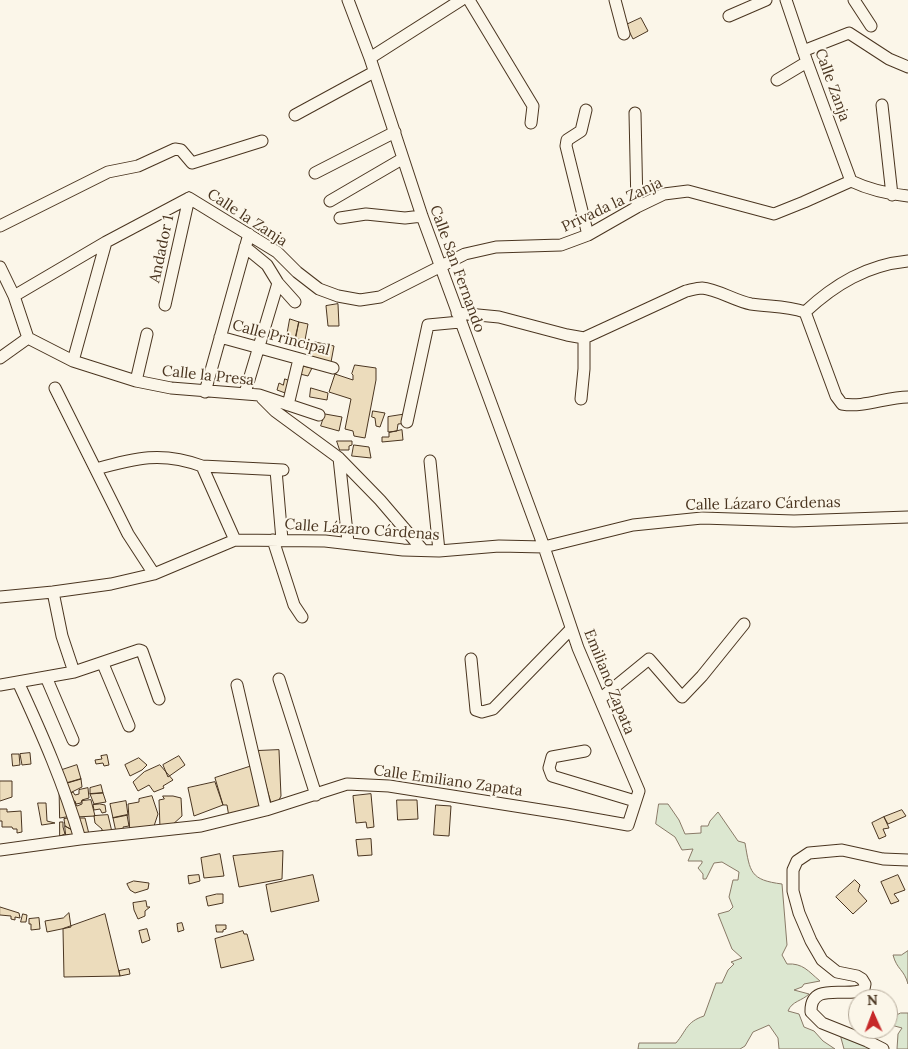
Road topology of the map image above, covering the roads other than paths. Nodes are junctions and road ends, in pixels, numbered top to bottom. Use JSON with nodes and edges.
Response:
{"nodes":[{"id":1,"x":348,"y":0,"type":"edge"},
{"id":2,"x":461,"y":0,"type":"edge"},
{"id":3,"x":469,"y":0,"type":"edge"},
{"id":4,"x":615,"y":0,"type":"edge"},
{"id":5,"x":766,"y":0,"type":"edge"},
{"id":6,"x":787,"y":0,"type":"edge"},
{"id":7,"x":854,"y":0,"type":"edge"},
{"id":8,"x":729,"y":16,"type":"dead end"},
{"id":9,"x":871,"y":26,"type":"dead end"},
{"id":10,"x":624,"y":34,"type":"dead end"},
{"id":11,"x":805,"y":57,"type":"junction"},
{"id":12,"x":370,"y":58,"type":"junction"},
{"id":13,"x":908,"y":66,"type":"edge"},
{"id":14,"x":374,"y":72,"type":"junction"},
{"id":15,"x":777,"y":80,"type":"dead end"},
{"id":16,"x":882,"y":106,"type":"dead end"},
{"id":17,"x":586,"y":110,"type":"dead end"},
{"id":18,"x":635,"y":113,"type":"dead end"},
{"id":19,"x":295,"y":115,"type":"dead end"},
{"id":20,"x":531,"y":123,"type":"dead end"},
{"id":21,"x":394,"y":132,"type":"junction"},
{"id":22,"x":262,"y":142,"type":"dead end"},
{"id":23,"x":402,"y":159,"type":"junction"},
{"id":24,"x":316,"y":173,"type":"dead end"},
{"id":25,"x":851,"y":181,"type":"junction"},
{"id":26,"x":892,"y":195,"type":"junction"},
{"id":27,"x":908,"y":196,"type":"edge"},
{"id":28,"x":189,"y":198,"type":"junction"},
{"id":29,"x":330,"y":201,"type":"dead end"},
{"id":30,"x":637,"y":207,"type":"junction"},
{"id":31,"x":422,"y":216,"type":"junction"},
{"id":32,"x":340,"y":218,"type":"dead end"},
{"id":33,"x":0,"y":226,"type":"edge"},
{"id":34,"x":249,"y":234,"type":"junction"},
{"id":35,"x":588,"y":235,"type":"junction"},
{"id":36,"x":106,"y":242,"type":"junction"},
{"id":37,"x":245,"y":247,"type":"junction"},
{"id":38,"x":908,"y":261,"type":"edge"},
{"id":39,"x":440,"y":266,"type":"junction"},
{"id":40,"x":0,"y":267,"type":"edge"},
{"id":41,"x":278,"y":283,"type":"junction"},
{"id":42,"x":14,"y":296,"type":"junction"},
{"id":43,"x":295,"y":302,"type":"dead end"},
{"id":44,"x":165,"y":305,"type":"dead end"},
{"id":45,"x":805,"y":312,"type":"junction"},
{"id":46,"x":458,"y":318,"type":"junction"},
{"id":47,"x":147,"y":334,"type":"dead end"},
{"id":48,"x":220,"y":337,"type":"junction"},
{"id":49,"x":28,"y":338,"type":"junction"},
{"id":50,"x":584,"y":338,"type":"junction"},
{"id":51,"x":258,"y":347,"type":"junction"},
{"id":52,"x":0,"y":358,"type":"edge"},
{"id":53,"x":299,"y":359,"type":"junction"},
{"id":54,"x":73,"y":360,"type":"junction"},
{"id":55,"x":333,"y":368,"type":"dead end"},
{"id":56,"x":136,"y":381,"type":"junction"},
{"id":57,"x":55,"y":388,"type":"dead end"},
{"id":58,"x":205,"y":392,"type":"junction"},
{"id":59,"x":245,"y":393,"type":"junction"},
{"id":60,"x":259,"y":395,"type":"junction"},
{"id":61,"x":908,"y":398,"type":"edge"},
{"id":62,"x":581,"y":399,"type":"dead end"},
{"id":63,"x":288,"y":405,"type":"junction"},
{"id":64,"x":318,"y":415,"type":"dead end"},
{"id":65,"x":407,"y":422,"type":"dead end"},
{"id":66,"x":339,"y":458,"type":"junction"},
{"id":67,"x":430,"y":461,"type":"dead end"},
{"id":68,"x":202,"y":466,"type":"junction"},
{"id":69,"x":96,"y":469,"type":"junction"},
{"id":70,"x":908,"y":517,"type":"edge"},
{"id":71,"x":234,"y":540,"type":"junction"},
{"id":72,"x":278,"y":540,"type":"junction"},
{"id":73,"x":348,"y":542,"type":"junction"},
{"id":74,"x":544,"y":547,"type":"junction"},
{"id":75,"x":422,"y":549,"type":"junction"},
{"id":76,"x":439,"y":551,"type":"junction"},
{"id":77,"x":154,"y":574,"type":"junction"},
{"id":78,"x":53,"y":592,"type":"junction"},
{"id":79,"x":0,"y":597,"type":"edge"},
{"id":80,"x":302,"y":617,"type":"dead end"},
{"id":81,"x":744,"y":624,"type":"dead end"},
{"id":82,"x":571,"y":629,"type":"junction"},
{"id":83,"x":471,"y":659,"type":"dead end"},
{"id":84,"x":103,"y":664,"type":"junction"},
{"id":85,"x":74,"y":672,"type":"junction"},
{"id":86,"x":46,"y":677,"type":"junction"},
{"id":87,"x":279,"y":679,"type":"dead end"},
{"id":88,"x":18,"y":682,"type":"junction"},
{"id":89,"x":0,"y":685,"type":"edge"},
{"id":90,"x":237,"y":685,"type":"dead end"},
{"id":91,"x":159,"y":699,"type":"dead end"},
{"id":92,"x":600,"y":699,"type":"junction"},
{"id":93,"x":128,"y":726,"type":"dead end"},
{"id":94,"x":73,"y":740,"type":"dead end"},
{"id":95,"x":585,"y":751,"type":"dead end"},
{"id":96,"x":316,"y":795,"type":"junction"},
{"id":97,"x":636,"y":801,"type":"junction"},
{"id":98,"x":266,"y":810,"type":"junction"},
{"id":99,"x":628,"y":826,"type":"joint"},
{"id":100,"x":80,"y":839,"type":"junction"},
{"id":101,"x":0,"y":850,"type":"edge"},
{"id":102,"x":908,"y":860,"type":"edge"},
{"id":103,"x":883,"y":1049,"type":"edge"}],
"edges":[{"from":1,"to":12,"type":"street","name":"Calle San Fernando"},
{"from":2,"to":12,"type":"street"},
{"from":3,"to":20,"type":"street"},
{"from":4,"to":10,"type":"street"},
{"from":5,"to":8,"type":"street"},
{"from":6,"to":11,"type":"street","name":"Calle Zanja"},
{"from":7,"to":9,"type":"street"},
{"from":11,"to":13,"type":"street"},
{"from":11,"to":15,"type":"street"},
{"from":11,"to":25,"type":"street","name":"Calle Zanja"},
{"from":12,"to":14,"type":"street","name":"Calle San Fernando"},
{"from":14,"to":19,"type":"street"},
{"from":14,"to":21,"type":"street","name":"Calle San Fernando"},
{"from":16,"to":26,"type":"street"},
{"from":17,"to":35,"type":"street"},
{"from":18,"to":30,"type":"street"},
{"from":21,"to":23,"type":"street","name":"Calle San Fernando"},
{"from":21,"to":24,"type":"street"},
{"from":22,"to":33,"type":"street"},
{"from":23,"to":29,"type":"street"},
{"from":23,"to":31,"type":"street","name":"Calle San Fernando"},
{"from":25,"to":26,"type":"street"},
{"from":25,"to":30,"type":"street","name":"Privada la Zanja"},
{"from":26,"to":27,"type":"street"},
{"from":28,"to":34,"type":"street","name":"Calle la Zanja"},
{"from":28,"to":36,"type":"street","name":"Calle la Zanja"},
{"from":28,"to":44,"type":"street","name":"Andador 1"},
{"from":30,"to":35,"type":"street","name":"Privada la Zanja"},
{"from":31,"to":32,"type":"street"},
{"from":31,"to":39,"type":"street","name":"Calle San Fernando"},
{"from":34,"to":37,"type":"street"},
{"from":34,"to":39,"type":"street","name":"Calle la Zanja"},
{"from":35,"to":39,"type":"street","name":"Privada la Zanja"},
{"from":36,"to":42,"type":"street","name":"Calle la Zanja"},
{"from":36,"to":54,"type":"street"},
{"from":37,"to":41,"type":"street"},
{"from":37,"to":48,"type":"street"},
{"from":38,"to":45,"type":"street"},
{"from":39,"to":46,"type":"street","name":"Calle San Fernando"},
{"from":40,"to":42,"type":"street"},
{"from":41,"to":43,"type":"street"},
{"from":41,"to":51,"type":"street"},
{"from":42,"to":49,"type":"street"},
{"from":45,"to":50,"type":"street"},
{"from":45,"to":61,"type":"street"},
{"from":46,"to":50,"type":"street"},
{"from":46,"to":65,"type":"street"},
{"from":46,"to":74,"type":"street","name":"Calle San Fernando"},
{"from":47,"to":56,"type":"street"},
{"from":48,"to":51,"type":"street","name":"Calle Principal"},
{"from":48,"to":58,"type":"street"},
{"from":49,"to":52,"type":"street"},
{"from":49,"to":54,"type":"street","name":"Calle la Presa"},
{"from":50,"to":62,"type":"street"},
{"from":51,"to":53,"type":"street","name":"Calle Principal"},
{"from":51,"to":59,"type":"street"},
{"from":53,"to":55,"type":"street","name":"Calle Principal"},
{"from":53,"to":63,"type":"street"},
{"from":54,"to":56,"type":"street","name":"Calle la Presa"},
{"from":56,"to":58,"type":"street","name":"Calle la Presa"},
{"from":57,"to":69,"type":"street"},
{"from":58,"to":59,"type":"street","name":"Calle la Presa"},
{"from":59,"to":60,"type":"street","name":"Calle la Presa"},
{"from":60,"to":63,"type":"street"},
{"from":60,"to":66,"type":"street","name":"Calle la Presa"},
{"from":63,"to":64,"type":"street"},
{"from":66,"to":73,"type":"street"},
{"from":66,"to":75,"type":"street","name":"Calle la Presa"},
{"from":67,"to":76,"type":"street"},
{"from":68,"to":69,"type":"street"},
{"from":68,"to":71,"type":"street"},
{"from":68,"to":72,"type":"street"},
{"from":69,"to":77,"type":"street"},
{"from":70,"to":74,"type":"street","name":"Calle Lázaro Cárdenas"},
{"from":71,"to":72,"type":"street","name":"Calle Lázaro Cárdenas"},
{"from":71,"to":77,"type":"street","name":"Calle Lázaro Cárdenas"},
{"from":72,"to":73,"type":"street","name":"Calle Lázaro Cárdenas"},
{"from":72,"to":80,"type":"street"},
{"from":73,"to":75,"type":"street","name":"Calle Lázaro Cárdenas"},
{"from":74,"to":76,"type":"street","name":"Calle Lázaro Cárdenas"},
{"from":74,"to":82,"type":"street","name":"Emiliano Zapata"},
{"from":75,"to":76,"type":"street","name":"Calle Lázaro Cárdenas"},
{"from":77,"to":78,"type":"street","name":"Calle Lázaro Cárdenas"},
{"from":78,"to":79,"type":"street","name":"Calle Lázaro Cárdenas"},
{"from":78,"to":85,"type":"street"},
{"from":81,"to":92,"type":"street"},
{"from":82,"to":83,"type":"street"},
{"from":82,"to":92,"type":"street","name":"Emiliano Zapata"},
{"from":84,"to":85,"type":"street"},
{"from":84,"to":91,"type":"street"},
{"from":84,"to":93,"type":"street"},
{"from":85,"to":86,"type":"street"},
{"from":86,"to":88,"type":"street"},
{"from":86,"to":94,"type":"street"},
{"from":87,"to":96,"type":"street"},
{"from":88,"to":89,"type":"street"},
{"from":88,"to":100,"type":"street"},
{"from":90,"to":98,"type":"street"},
{"from":92,"to":97,"type":"street","name":"Emiliano Zapata"},
{"from":95,"to":97,"type":"street"},
{"from":96,"to":98,"type":"street","name":"Calle Emiliano Zapata"},
{"from":96,"to":99,"type":"street","name":"Calle Emiliano Zapata"},
{"from":97,"to":99,"type":"street","name":"Emiliano Zapata"},
{"from":98,"to":100,"type":"street","name":"Calle Emiliano Zapata"},
{"from":100,"to":101,"type":"street","name":"Calle Emiliano Zapata"},
{"from":102,"to":103,"type":"street"}]}
